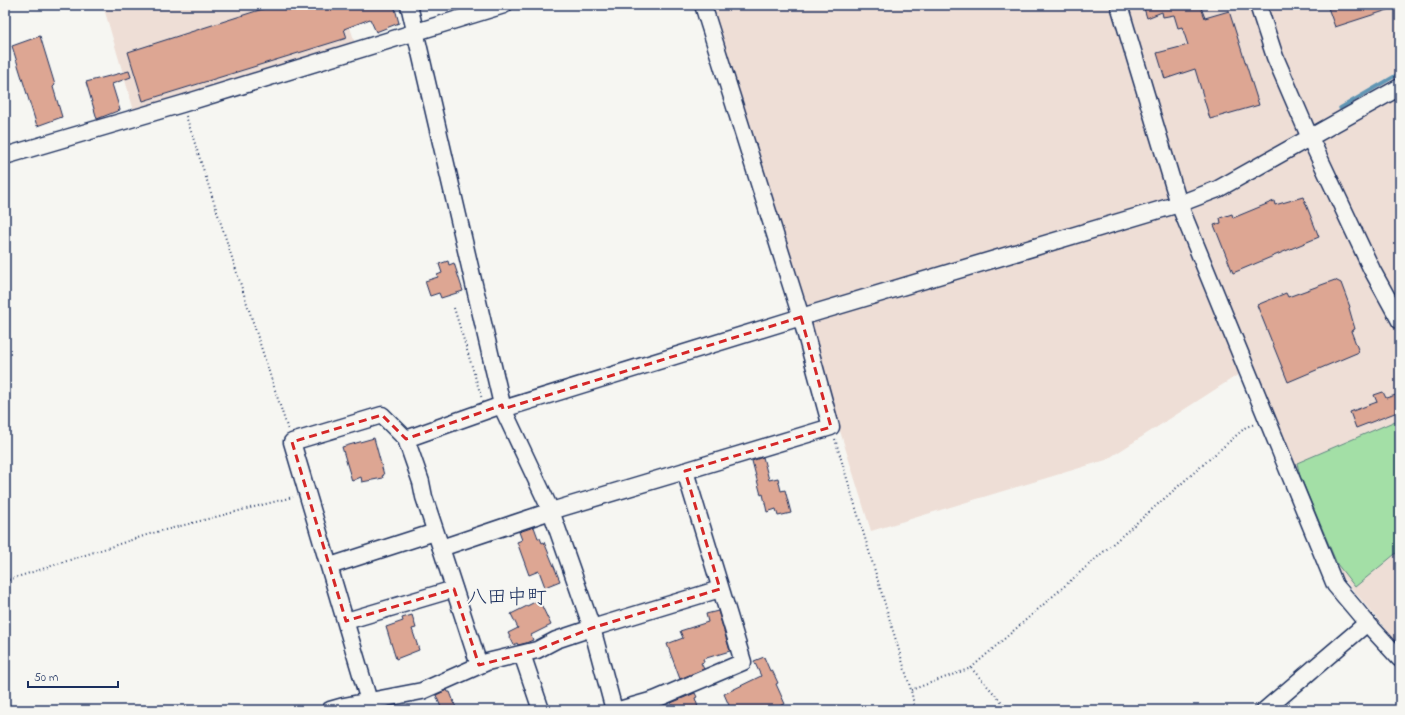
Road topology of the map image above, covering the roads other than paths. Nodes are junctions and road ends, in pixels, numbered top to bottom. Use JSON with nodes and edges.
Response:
{"nodes":[{"id":1,"x":410,"y":5,"type":"edge"},
{"id":2,"x":504,"y":5,"type":"edge"},
{"id":3,"x":702,"y":5,"type":"edge"},
{"id":4,"x":1119,"y":5,"type":"edge"},
{"id":5,"x":1258,"y":5,"type":"edge"},
{"id":6,"x":415,"y":32,"type":"junction"},
{"id":7,"x":1400,"y":87,"type":"edge"},
{"id":8,"x":1310,"y":138,"type":"junction"},
{"id":9,"x":5,"y":156,"type":"edge"},
{"id":10,"x":1179,"y":204,"type":"junction"},
{"id":11,"x":800,"y":317,"type":"junction"},
{"id":12,"x":1400,"y":322,"type":"edge"},
{"id":13,"x":502,"y":407,"type":"junction"},
{"id":14,"x":406,"y":439,"type":"junction"},
{"id":15,"x":685,"y":471,"type":"junction"},
{"id":16,"x":551,"y":511,"type":"junction"},
{"id":17,"x":435,"y":532,"type":"junction"},
{"id":18,"x":441,"y":548,"type":"junction"},
{"id":19,"x":330,"y":566,"type":"junction"},
{"id":20,"x":720,"y":588,"type":"junction"},
{"id":21,"x":454,"y":589,"type":"junction"},
{"id":22,"x":346,"y":621,"type":"junction"},
{"id":23,"x":1367,"y":623,"type":"junction"},
{"id":24,"x":592,"y":628,"type":"junction"},
{"id":25,"x":522,"y":654,"type":"junction"},
{"id":26,"x":1400,"y":659,"type":"edge"},
{"id":27,"x":479,"y":665,"type":"junction"},
{"id":28,"x":369,"y":701,"type":"junction"},
{"id":29,"x":330,"y":710,"type":"edge"},
{"id":30,"x":541,"y":710,"type":"edge"},
{"id":31,"x":614,"y":710,"type":"edge"},
{"id":32,"x":619,"y":710,"type":"edge"},
{"id":33,"x":1265,"y":710,"type":"edge"}],
"edges":[{"from":1,"to":6,"type":"street"},
{"from":2,"to":6,"type":"street"},
{"from":3,"to":11,"type":"street"},
{"from":4,"to":10,"type":"street"},
{"from":5,"to":8,"type":"street"},
{"from":6,"to":9,"type":"street"},
{"from":6,"to":13,"type":"street"},
{"from":7,"to":8,"type":"street"},
{"from":8,"to":10,"type":"street"},
{"from":8,"to":12,"type":"street"},
{"from":10,"to":11,"type":"street"},
{"from":10,"to":23,"type":"street"},
{"from":11,"to":13,"type":"street"},
{"from":11,"to":15,"type":"street"},
{"from":13,"to":14,"type":"street"},
{"from":13,"to":16,"type":"street"},
{"from":14,"to":17,"type":"street"},
{"from":14,"to":19,"type":"street"},
{"from":15,"to":16,"type":"street"},
{"from":15,"to":20,"type":"street"},
{"from":16,"to":18,"type":"street"},
{"from":16,"to":24,"type":"street"},
{"from":17,"to":18,"type":"street"},
{"from":17,"to":19,"type":"street"},
{"from":18,"to":21,"type":"street"},
{"from":19,"to":22,"type":"street"},
{"from":20,"to":24,"type":"street"},
{"from":20,"to":32,"type":"street"},
{"from":21,"to":22,"type":"street"},
{"from":21,"to":27,"type":"street"},
{"from":22,"to":28,"type":"street"},
{"from":23,"to":26,"type":"street"},
{"from":23,"to":33,"type":"street"},
{"from":24,"to":25,"type":"street"},
{"from":24,"to":31,"type":"street"},
{"from":25,"to":27,"type":"street"},
{"from":25,"to":30,"type":"street"},
{"from":27,"to":28,"type":"street"},
{"from":28,"to":29,"type":"street"}]}
